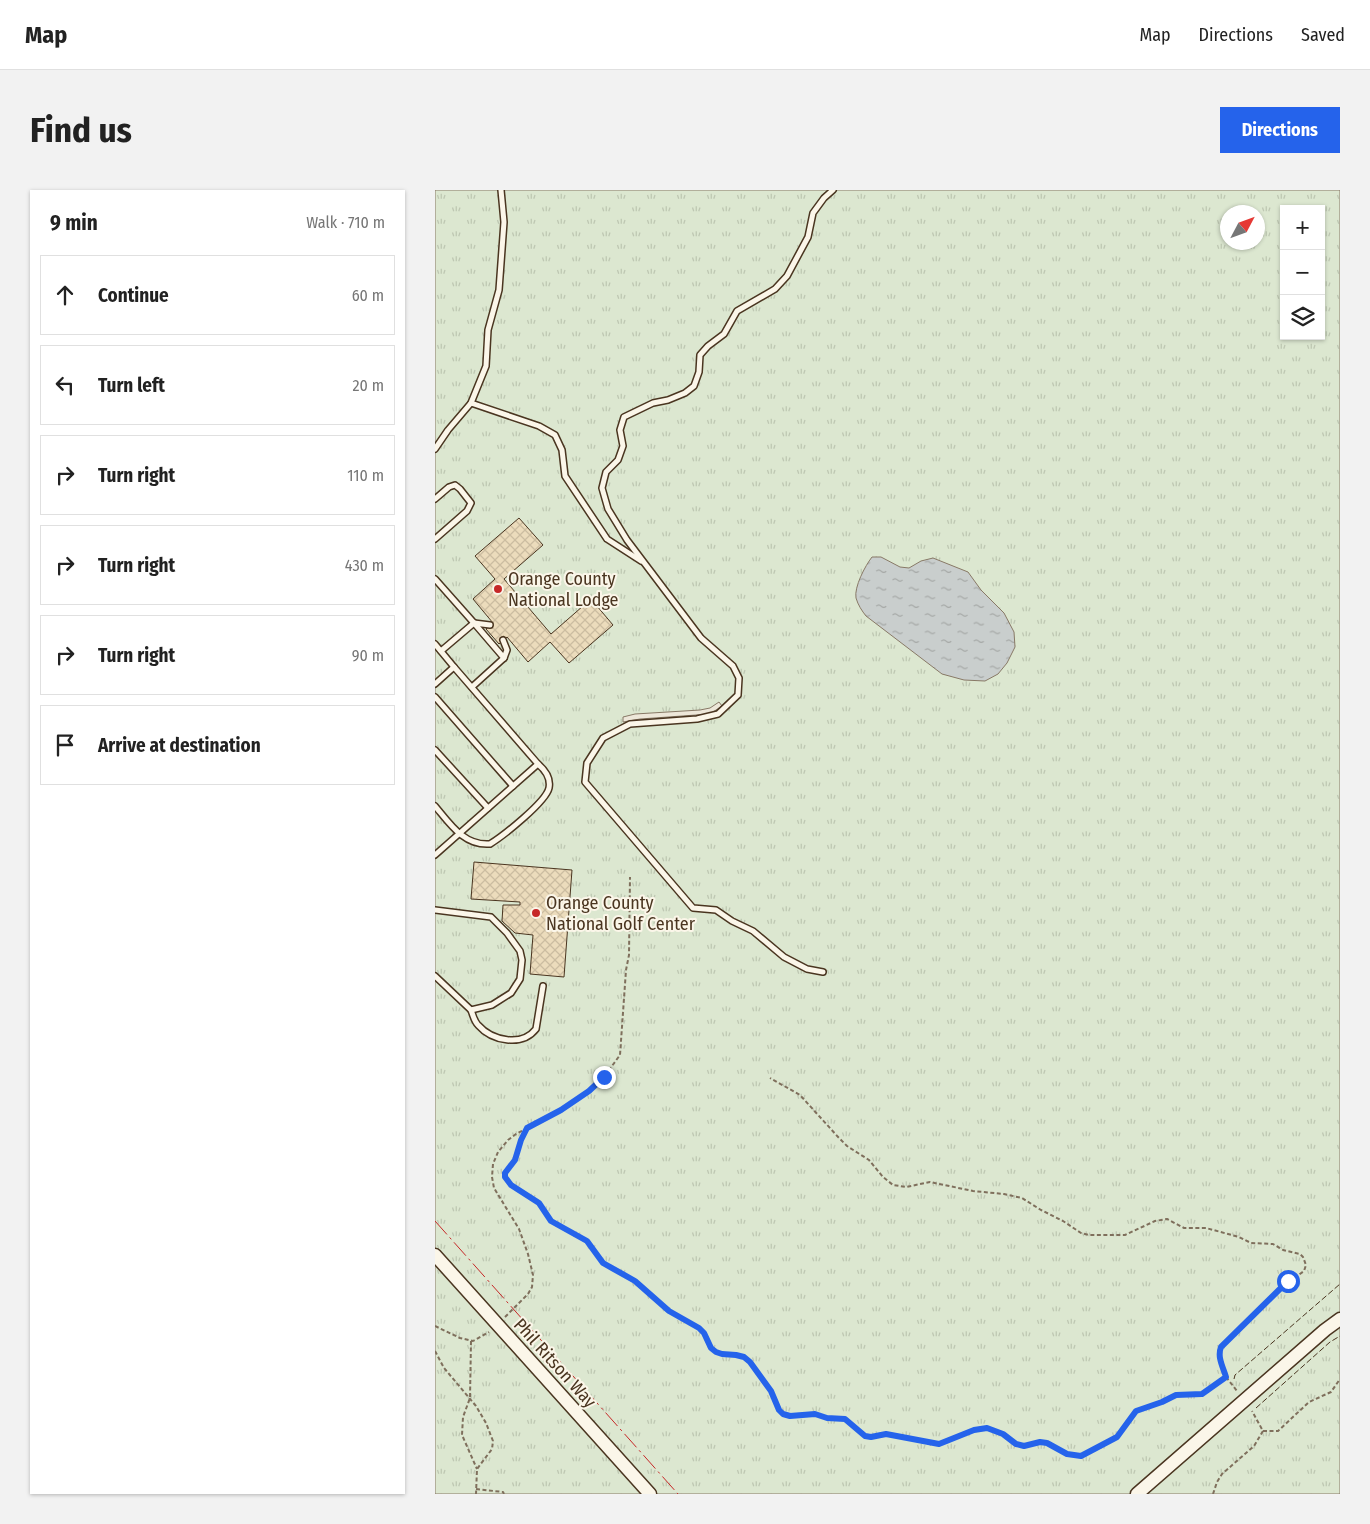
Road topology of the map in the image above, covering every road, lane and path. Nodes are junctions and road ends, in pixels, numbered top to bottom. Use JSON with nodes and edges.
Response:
{"nodes":[{"id":1,"x":501,"y":190,"type":"edge"},
{"id":2,"x":833,"y":190,"type":"edge"},
{"id":3,"x":471,"y":403,"type":"junction"},
{"id":4,"x":435,"y":449,"type":"edge"},
{"id":5,"x":435,"y":499,"type":"edge"},
{"id":6,"x":435,"y":539,"type":"edge"},
{"id":7,"x":645,"y":564,"type":"junction"},
{"id":8,"x":435,"y":579,"type":"edge"},
{"id":9,"x":474,"y":623,"type":"junction"},
{"id":10,"x":490,"y":625,"type":"dead end"},
{"id":11,"x":503,"y":640,"type":"dead end"},
{"id":12,"x":435,"y":644,"type":"edge"},
{"id":13,"x":441,"y":652,"type":"junction"},
{"id":14,"x":504,"y":658,"type":"junction"},
{"id":15,"x":454,"y":667,"type":"junction"},
{"id":16,"x":435,"y":684,"type":"edge"},
{"id":17,"x":472,"y":687,"type":"junction"},
{"id":18,"x":435,"y":697,"type":"edge"},
{"id":19,"x":435,"y":750,"type":"edge"},
{"id":20,"x":538,"y":764,"type":"junction"},
{"id":21,"x":513,"y":786,"type":"junction"},
{"id":22,"x":435,"y":806,"type":"edge"},
{"id":23,"x":488,"y":808,"type":"junction"},
{"id":24,"x":459,"y":834,"type":"junction"},
{"id":25,"x":435,"y":855,"type":"edge"},
{"id":26,"x":630,"y":877,"type":"dead end"},
{"id":27,"x":435,"y":910,"type":"edge"},
{"id":28,"x":823,"y":972,"type":"dead end"},
{"id":29,"x":435,"y":976,"type":"edge"},
{"id":30,"x":543,"y":986,"type":"dead end"},
{"id":31,"x":471,"y":1010,"type":"junction"},
{"id":32,"x":770,"y":1078,"type":"dead end"},
{"id":33,"x":527,"y":1128,"type":"junction"},
{"id":34,"x":435,"y":1254,"type":"edge"},
{"id":35,"x":1340,"y":1319,"type":"edge"},
{"id":36,"x":497,"y":1325,"type":"junction"},
{"id":37,"x":435,"y":1326,"type":"edge"},
{"id":38,"x":471,"y":1341,"type":"junction"},
{"id":39,"x":435,"y":1351,"type":"edge"},
{"id":40,"x":1226,"y":1377,"type":"junction"},
{"id":41,"x":1340,"y":1379,"type":"edge"},
{"id":42,"x":1240,"y":1396,"type":"dead end"},
{"id":43,"x":470,"y":1398,"type":"junction"},
{"id":44,"x":1248,"y":1405,"type":"dead end"},
{"id":45,"x":1263,"y":1431,"type":"junction"},
{"id":46,"x":477,"y":1469,"type":"junction"},
{"id":47,"x":476,"y":1490,"type":"junction"},
{"id":48,"x":476,"y":1494,"type":"edge"},
{"id":49,"x":504,"y":1494,"type":"edge"},
{"id":50,"x":650,"y":1494,"type":"edge"},
{"id":51,"x":1137,"y":1494,"type":"edge"},
{"id":52,"x":1213,"y":1494,"type":"edge"}],
"edges":[{"from":1,"to":3,"type":"lane"},
{"from":2,"to":7,"type":"lane"},
{"from":3,"to":4,"type":"lane"},
{"from":3,"to":7,"type":"lane"},
{"from":5,"to":6,"type":"lane"},
{"from":7,"to":28,"type":"lane"},
{"from":8,"to":9,"type":"lane"},
{"from":9,"to":10,"type":"lane"},
{"from":9,"to":13,"type":"lane"},
{"from":9,"to":14,"type":"lane"},
{"from":11,"to":14,"type":"lane"},
{"from":12,"to":13,"type":"lane"},
{"from":13,"to":15,"type":"lane"},
{"from":14,"to":17,"type":"lane"},
{"from":15,"to":16,"type":"lane"},
{"from":15,"to":17,"type":"lane"},
{"from":17,"to":20,"type":"lane"},
{"from":18,"to":21,"type":"lane"},
{"from":19,"to":23,"type":"lane"},
{"from":20,"to":21,"type":"lane"},
{"from":20,"to":24,"type":"lane"},
{"from":21,"to":23,"type":"lane"},
{"from":22,"to":24,"type":"lane"},
{"from":23,"to":24,"type":"lane"},
{"from":24,"to":25,"type":"lane"},
{"from":26,"to":33,"type":"path"},
{"from":27,"to":31,"type":"lane"},
{"from":29,"to":31,"type":"lane"},
{"from":30,"to":31,"type":"lane"},
{"from":32,"to":40,"type":"path"},
{"from":33,"to":36,"type":"path"},
{"from":33,"to":40,"type":"path"},
{"from":34,"to":36,"type":"street","name":"Phil Ritson Way"},
{"from":35,"to":51,"type":"street"},
{"from":36,"to":38,"type":"path"},
{"from":36,"to":50,"type":"street","name":"Phil Ritson Way"},
{"from":37,"to":38,"type":"path"},
{"from":38,"to":43,"type":"path"},
{"from":39,"to":43,"type":"path"},
{"from":40,"to":42,"type":"path"},
{"from":41,"to":45,"type":"path"},
{"from":43,"to":46,"type":"path"},
{"from":43,"to":46,"type":"path"},
{"from":44,"to":45,"type":"path"},
{"from":45,"to":52,"type":"path"},
{"from":46,"to":47,"type":"path"},
{"from":47,"to":48,"type":"path"},
{"from":47,"to":49,"type":"path"}]}
